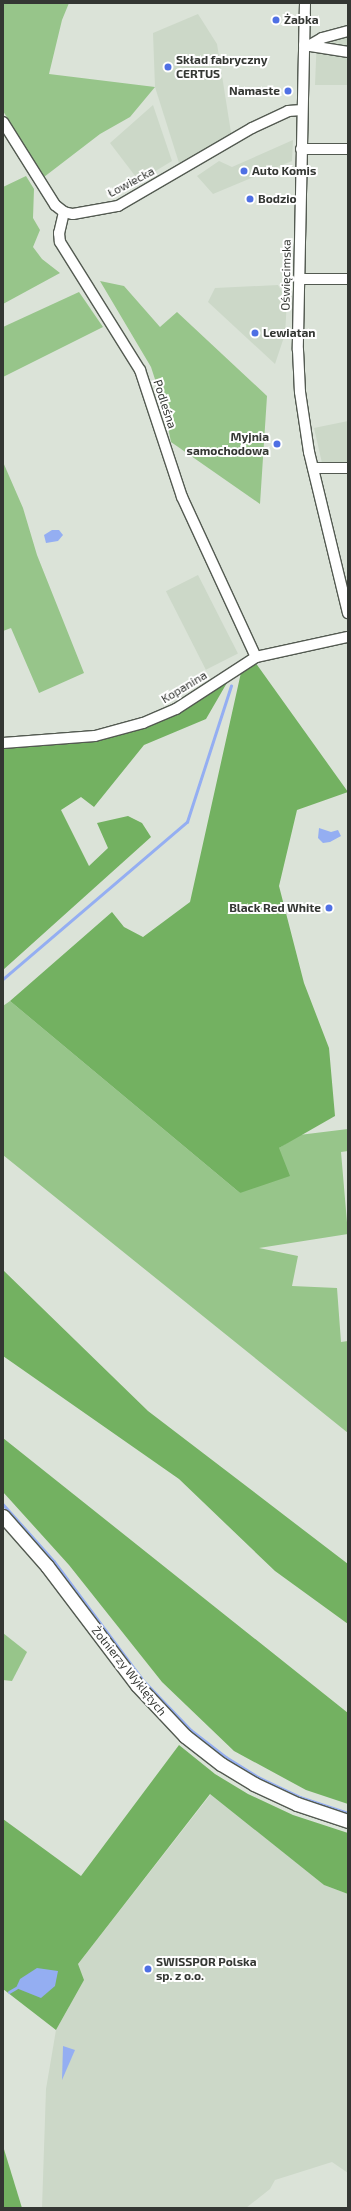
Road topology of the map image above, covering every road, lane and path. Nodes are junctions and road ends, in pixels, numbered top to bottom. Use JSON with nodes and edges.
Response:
{"nodes":[{"id":1,"x":305,"y":3,"type":"edge"},
{"id":2,"x":348,"y":31,"type":"edge"},
{"id":3,"x":307,"y":45,"type":"junction"},
{"id":4,"x":348,"y":52,"type":"edge"},
{"id":5,"x":302,"y":110,"type":"junction"},
{"id":6,"x":3,"y":122,"type":"edge"},
{"id":7,"x":301,"y":149,"type":"junction"},
{"id":8,"x":348,"y":149,"type":"edge"},
{"id":9,"x":64,"y":212,"type":"junction"},
{"id":10,"x":299,"y":279,"type":"junction"},
{"id":11,"x":348,"y":279,"type":"edge"},
{"id":12,"x":313,"y":468,"type":"junction"},
{"id":13,"x":348,"y":468,"type":"edge"},
{"id":14,"x":348,"y":614,"type":"edge"},
{"id":15,"x":348,"y":637,"type":"edge"},
{"id":16,"x":256,"y":657,"type":"junction"},
{"id":17,"x":3,"y":743,"type":"edge"},
{"id":18,"x":3,"y":1516,"type":"edge"},
{"id":19,"x":348,"y":1821,"type":"edge"}],
"edges":[{"from":1,"to":3,"type":"street","name":"Oświęcimska"},
{"from":2,"to":3,"type":"street"},
{"from":3,"to":4,"type":"street"},
{"from":3,"to":5,"type":"street","name":"Oświęcimska"},
{"from":5,"to":7,"type":"street","name":"Oświęcimska"},
{"from":5,"to":9,"type":"street","name":"Łowiecka"},
{"from":6,"to":9,"type":"street"},
{"from":7,"to":8,"type":"street"},
{"from":7,"to":10,"type":"street","name":"Oświęcimska"},
{"from":9,"to":16,"type":"street","name":"Podleśna"},
{"from":10,"to":11,"type":"street"},
{"from":10,"to":12,"type":"street","name":"Oświęcimska"},
{"from":12,"to":13,"type":"street"},
{"from":12,"to":14,"type":"street","name":"Oświęcimska"},
{"from":15,"to":16,"type":"street","name":"Kopanina"},
{"from":16,"to":17,"type":"street","name":"Kopanina"},
{"from":18,"to":19,"type":"main road","name":"Żołnierzy Wyklętych"}]}
